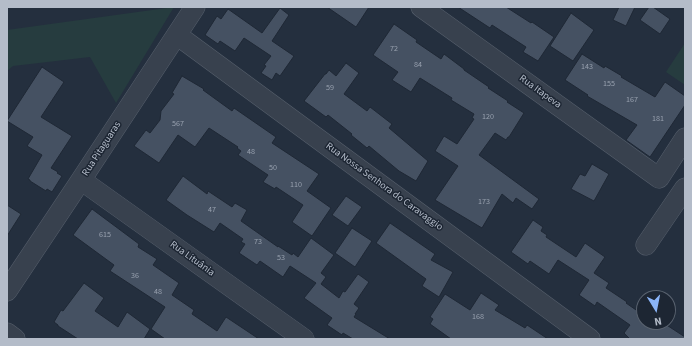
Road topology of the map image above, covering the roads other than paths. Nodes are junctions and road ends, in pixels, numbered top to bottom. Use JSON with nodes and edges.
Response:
{"nodes":[{"id":1,"x":195,"y":7,"type":"edge"},
{"id":2,"x":421,"y":7,"type":"edge"},
{"id":3,"x":177,"y":35,"type":"junction"},
{"id":4,"x":685,"y":138,"type":"edge"},
{"id":5,"x":659,"y":178,"type":"junction"},
{"id":6,"x":685,"y":179,"type":"edge"},
{"id":7,"x":82,"y":180,"type":"junction"},
{"id":8,"x":685,"y":188,"type":"edge"},
{"id":9,"x":646,"y":245,"type":"dead end"},
{"id":10,"x":7,"y":291,"type":"edge"},
{"id":11,"x":7,"y":333,"type":"edge"},
{"id":12,"x":15,"y":339,"type":"edge"},
{"id":13,"x":304,"y":339,"type":"edge"},
{"id":14,"x":590,"y":339,"type":"edge"}],
"edges":[{"from":1,"to":3,"type":"street","name":"Rua Pitaguaras"},
{"from":2,"to":5,"type":"street","name":"Rua Itapeva"},
{"from":3,"to":7,"type":"street","name":"Rua Pitaguaras"},
{"from":3,"to":14,"type":"street","name":"Rua Nossa Senhora do Caravaggio"},
{"from":4,"to":5,"type":"street"},
{"from":5,"to":6,"type":"street"},
{"from":7,"to":10,"type":"street","name":"Rua Pitaguaras"},
{"from":7,"to":13,"type":"street","name":"Rua Lituânia"},
{"from":8,"to":9,"type":"street"},
{"from":11,"to":12,"type":"street"}]}
